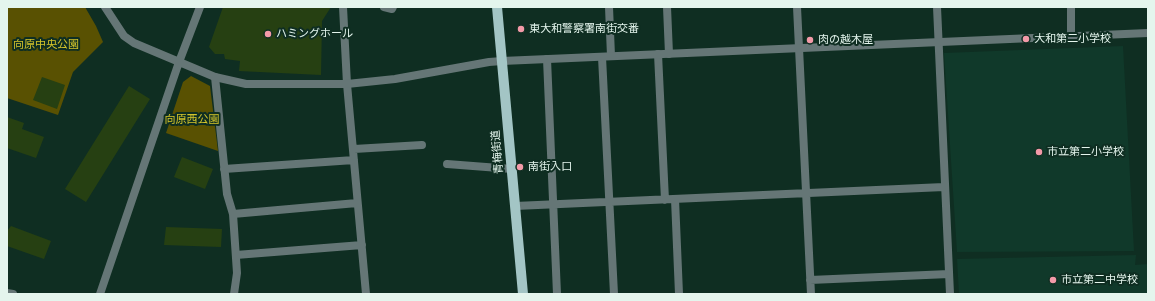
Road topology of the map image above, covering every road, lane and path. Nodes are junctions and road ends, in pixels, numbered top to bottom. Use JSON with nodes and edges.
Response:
{"nodes":[{"id":1,"x":105,"y":7,"type":"edge"},
{"id":2,"x":200,"y":7,"type":"edge"},
{"id":3,"x":344,"y":7,"type":"edge"},
{"id":4,"x":384,"y":7,"type":"edge"},
{"id":5,"x":393,"y":7,"type":"edge"},
{"id":6,"x":497,"y":7,"type":"edge"},
{"id":7,"x":608,"y":7,"type":"edge"},
{"id":8,"x":667,"y":7,"type":"edge"},
{"id":9,"x":797,"y":7,"type":"edge"},
{"id":10,"x":936,"y":7,"type":"edge"},
{"id":11,"x":1071,"y":7,"type":"edge"},
{"id":12,"x":1148,"y":33,"type":"edge"},
{"id":13,"x":1071,"y":37,"type":"junction"},
{"id":14,"x":938,"y":43,"type":"junction"},
{"id":15,"x":798,"y":48,"type":"junction"},
{"id":16,"x":658,"y":54,"type":"junction"},
{"id":17,"x":669,"y":54,"type":"junction"},
{"id":18,"x":606,"y":56,"type":"junction"},
{"id":19,"x":547,"y":59,"type":"junction"},
{"id":20,"x":502,"y":61,"type":"junction"},
{"id":21,"x":179,"y":62,"type":"junction"},
{"id":22,"x":215,"y":77,"type":"junction"},
{"id":23,"x":348,"y":84,"type":"junction"},
{"id":24,"x":422,"y":145,"type":"dead end"},
{"id":25,"x":354,"y":149,"type":"junction"},
{"id":26,"x":354,"y":160,"type":"junction"},
{"id":27,"x":447,"y":164,"type":"dead end"},
{"id":28,"x":224,"y":169,"type":"junction"},
{"id":29,"x":512,"y":169,"type":"junction"},
{"id":30,"x":944,"y":188,"type":"junction"},
{"id":31,"x":806,"y":193,"type":"junction"},
{"id":32,"x":675,"y":199,"type":"junction"},
{"id":33,"x":664,"y":200,"type":"junction"},
{"id":34,"x":609,"y":202,"type":"junction"},
{"id":35,"x":357,"y":203,"type":"junction"},
{"id":36,"x":553,"y":204,"type":"junction"},
{"id":37,"x":515,"y":206,"type":"junction"},
{"id":38,"x":233,"y":214,"type":"junction"},
{"id":39,"x":362,"y":245,"type":"junction"},
{"id":40,"x":236,"y":255,"type":"junction"},
{"id":41,"x":949,"y":274,"type":"junction"},
{"id":42,"x":810,"y":280,"type":"junction"},
{"id":43,"x":7,"y":293,"type":"edge"},
{"id":44,"x":13,"y":294,"type":"edge"},
{"id":45,"x":100,"y":294,"type":"edge"},
{"id":46,"x":234,"y":294,"type":"edge"},
{"id":47,"x":366,"y":294,"type":"edge"},
{"id":48,"x":523,"y":294,"type":"edge"},
{"id":49,"x":557,"y":294,"type":"edge"},
{"id":50,"x":614,"y":294,"type":"edge"},
{"id":51,"x":678,"y":294,"type":"edge"},
{"id":52,"x":811,"y":294,"type":"edge"},
{"id":53,"x":950,"y":294,"type":"edge"}],
"edges":[{"from":1,"to":21,"type":"street"},
{"from":2,"to":21,"type":"street"},
{"from":3,"to":23,"type":"street"},
{"from":4,"to":5,"type":"street"},
{"from":6,"to":20,"type":"main road","name":"青梅街道"},
{"from":7,"to":18,"type":"street"},
{"from":8,"to":17,"type":"street"},
{"from":9,"to":15,"type":"street"},
{"from":10,"to":14,"type":"street"},
{"from":11,"to":13,"type":"street"},
{"from":12,"to":13,"type":"street"},
{"from":13,"to":14,"type":"street"},
{"from":14,"to":15,"type":"street"},
{"from":14,"to":30,"type":"street"},
{"from":15,"to":17,"type":"street"},
{"from":15,"to":31,"type":"street"},
{"from":16,"to":17,"type":"street"},
{"from":16,"to":18,"type":"street"},
{"from":16,"to":33,"type":"street"},
{"from":18,"to":19,"type":"street"},
{"from":18,"to":34,"type":"street"},
{"from":19,"to":20,"type":"street"},
{"from":19,"to":36,"type":"street"},
{"from":20,"to":23,"type":"street"},
{"from":20,"to":29,"type":"main road","name":"青梅街道"},
{"from":21,"to":22,"type":"street"},
{"from":21,"to":45,"type":"street"},
{"from":22,"to":23,"type":"street"},
{"from":22,"to":28,"type":"street"},
{"from":23,"to":25,"type":"street"},
{"from":24,"to":25,"type":"street"},
{"from":25,"to":26,"type":"street"},
{"from":26,"to":28,"type":"street"},
{"from":26,"to":35,"type":"street"},
{"from":27,"to":29,"type":"street"},
{"from":28,"to":38,"type":"street"},
{"from":29,"to":37,"type":"main road","name":"青梅街道"},
{"from":30,"to":31,"type":"street"},
{"from":30,"to":41,"type":"street"},
{"from":31,"to":32,"type":"street"},
{"from":31,"to":42,"type":"street"},
{"from":32,"to":33,"type":"street"},
{"from":32,"to":51,"type":"street"},
{"from":33,"to":34,"type":"street"},
{"from":34,"to":36,"type":"street"},
{"from":34,"to":50,"type":"street"},
{"from":35,"to":38,"type":"street"},
{"from":35,"to":39,"type":"street"},
{"from":36,"to":37,"type":"street"},
{"from":36,"to":49,"type":"street"},
{"from":37,"to":48,"type":"main road","name":"青梅街道"},
{"from":38,"to":40,"type":"street"},
{"from":39,"to":40,"type":"street"},
{"from":39,"to":47,"type":"street"},
{"from":40,"to":46,"type":"street"},
{"from":41,"to":42,"type":"street"},
{"from":41,"to":53,"type":"street"},
{"from":42,"to":52,"type":"street"},
{"from":43,"to":44,"type":"street"}]}
